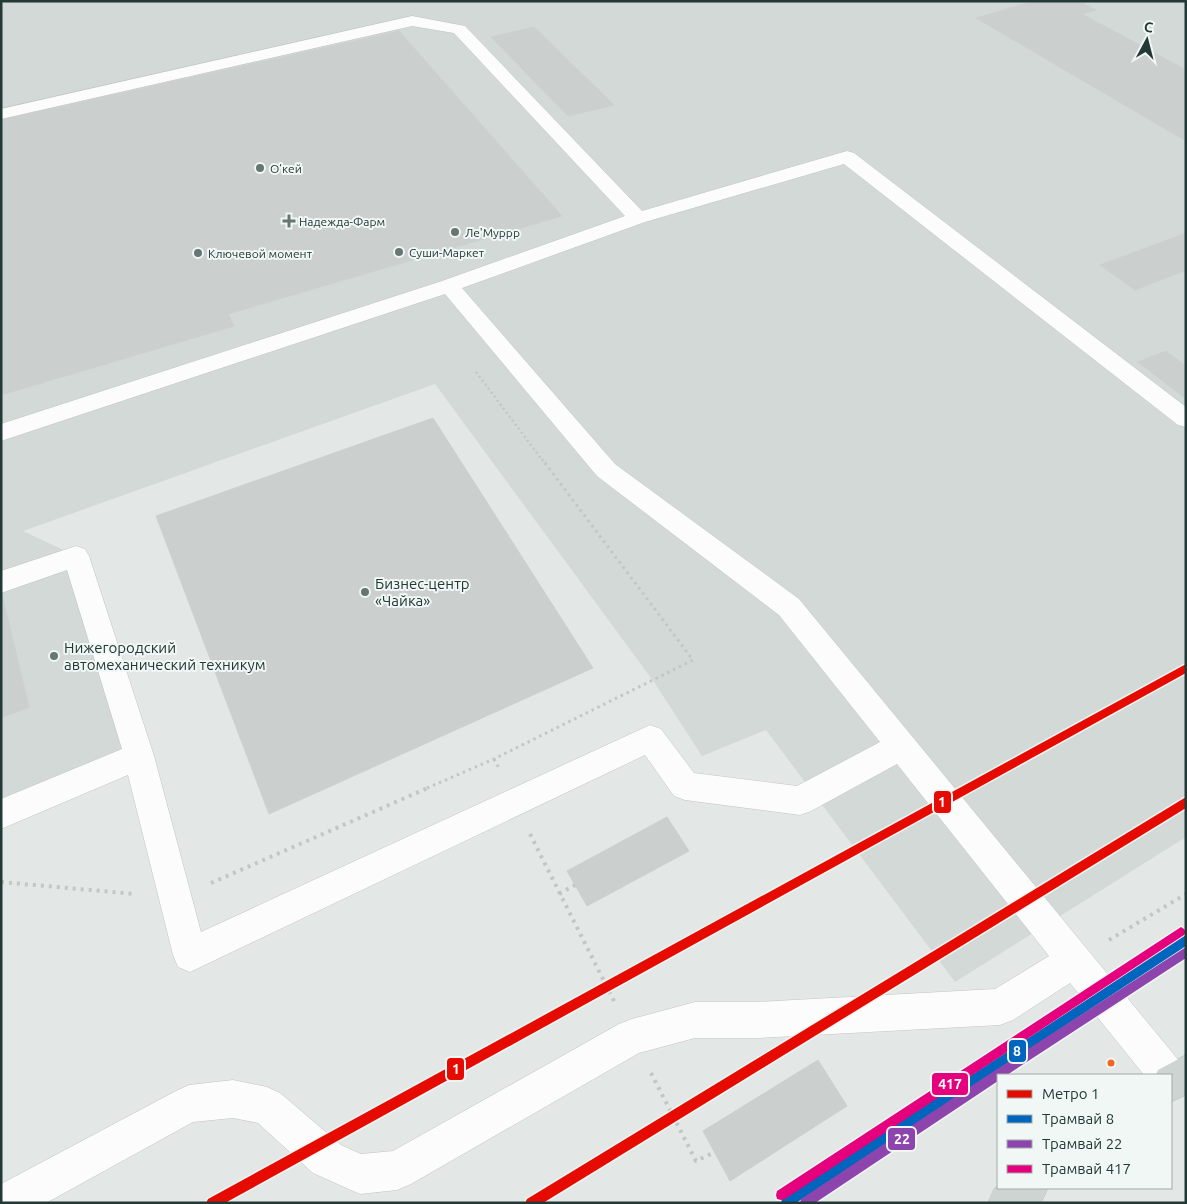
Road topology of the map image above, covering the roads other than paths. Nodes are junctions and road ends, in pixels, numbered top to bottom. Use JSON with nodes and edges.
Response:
{"nodes":[{"id":1,"x":1,"y":114,"type":"edge"},
{"id":2,"x":638,"y":218,"type":"junction"},
{"id":3,"x":449,"y":286,"type":"junction"},
{"id":4,"x":1186,"y":419,"type":"edge"},
{"id":5,"x":1,"y":433,"type":"edge"},
{"id":6,"x":1,"y":582,"type":"edge"},
{"id":7,"x":901,"y":746,"type":"junction"},
{"id":8,"x":139,"y":756,"type":"junction"},
{"id":9,"x":1,"y":814,"type":"edge"},
{"id":10,"x":1074,"y":960,"type":"junction"},
{"id":11,"x":1169,"y":1074,"type":"edge"},
{"id":12,"x":1027,"y":1189,"type":"edge"},
{"id":13,"x":6,"y":1203,"type":"edge"},
{"id":14,"x":1008,"y":1203,"type":"edge"}],
"edges":[{"from":1,"to":2,"type":"lane"},
{"from":2,"to":3,"type":"lane"},
{"from":2,"to":4,"type":"lane"},
{"from":3,"to":5,"type":"lane"},
{"from":3,"to":7,"type":"lane"},
{"from":6,"to":8,"type":"lane"},
{"from":7,"to":8,"type":"lane"},
{"from":7,"to":10,"type":"lane"},
{"from":8,"to":9,"type":"lane"},
{"from":10,"to":11,"type":"lane"},
{"from":10,"to":13,"type":"lane"},
{"from":12,"to":14,"type":"main road"}]}
